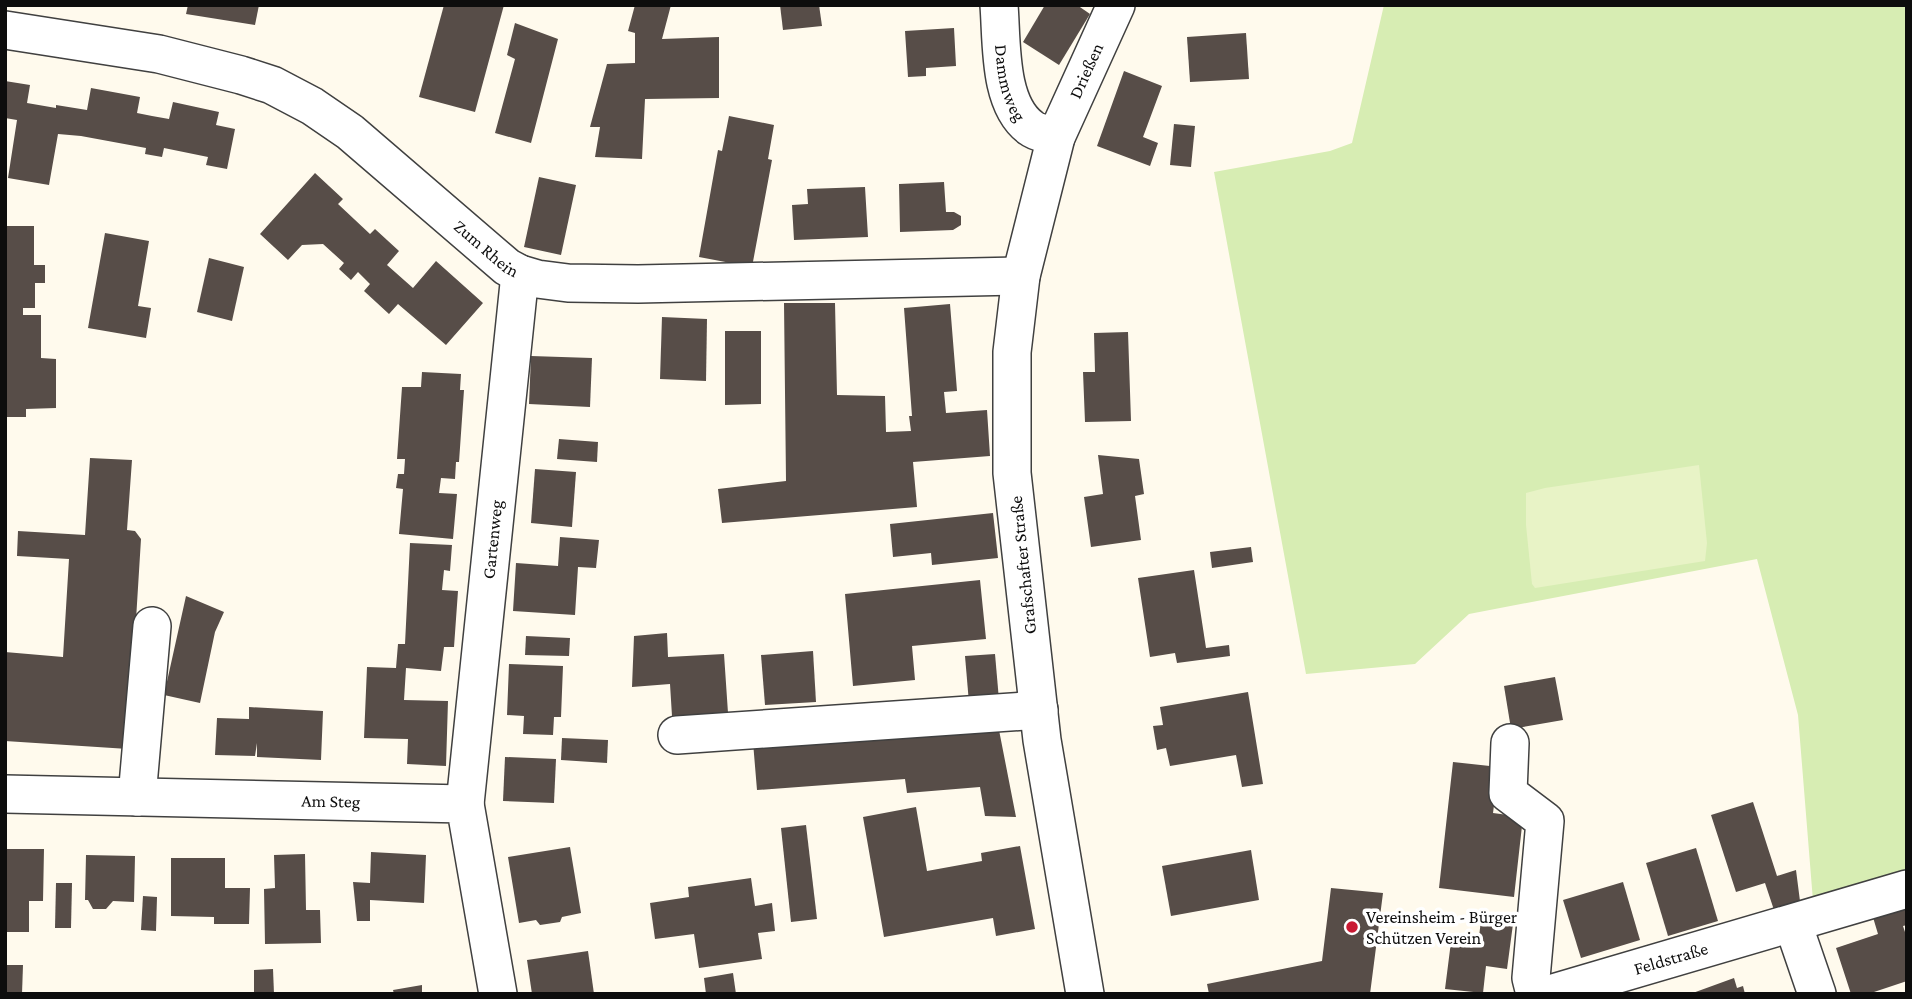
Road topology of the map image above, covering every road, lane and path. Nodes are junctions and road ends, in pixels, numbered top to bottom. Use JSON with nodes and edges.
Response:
{"nodes":[{"id":1,"x":999,"y":5,"type":"edge"},
{"id":2,"x":1116,"y":5,"type":"edge"},
{"id":3,"x":5,"y":30,"type":"edge"},
{"id":4,"x":1056,"y":137,"type":"junction"},
{"id":5,"x":520,"y":274,"type":"junction"},
{"id":6,"x":1021,"y":276,"type":"junction"},
{"id":7,"x":152,"y":626,"type":"dead end"},
{"id":8,"x":1039,"y":710,"type":"junction"},
{"id":9,"x":677,"y":735,"type":"dead end"},
{"id":10,"x":1510,"y":743,"type":"dead end"},
{"id":11,"x":5,"y":794,"type":"edge"},
{"id":12,"x":137,"y":797,"type":"junction"},
{"id":13,"x":465,"y":804,"type":"junction"},
{"id":14,"x":1907,"y":889,"type":"edge"},
{"id":15,"x":1793,"y":924,"type":"junction"},
{"id":16,"x":498,"y":994,"type":"edge"},
{"id":17,"x":1084,"y":994,"type":"edge"},
{"id":18,"x":1535,"y":994,"type":"edge"},
{"id":19,"x":1550,"y":994,"type":"edge"},
{"id":20,"x":1816,"y":994,"type":"edge"}],
"edges":[{"from":1,"to":4,"type":"street","name":"Dammweg"},
{"from":2,"to":4,"type":"street","name":"Drießen"},
{"from":3,"to":5,"type":"street","name":"Zum Rhein"},
{"from":4,"to":6,"type":"street","name":"Grafschafter Straße"},
{"from":5,"to":6,"type":"street","name":"Zum Rhein"},
{"from":5,"to":13,"type":"street","name":"Gartenweg"},
{"from":6,"to":8,"type":"street","name":"Grafschafter Straße"},
{"from":7,"to":12,"type":"street"},
{"from":8,"to":9,"type":"street"},
{"from":8,"to":17,"type":"street","name":"Grafschafter Straße"},
{"from":10,"to":18,"type":"street"},
{"from":11,"to":12,"type":"street","name":"Am Steg"},
{"from":12,"to":13,"type":"street","name":"Am Steg"},
{"from":13,"to":16,"type":"street"},
{"from":14,"to":15,"type":"street","name":"Feldstraße"},
{"from":15,"to":19,"type":"street","name":"Feldstraße"},
{"from":15,"to":20,"type":"street"}]}
